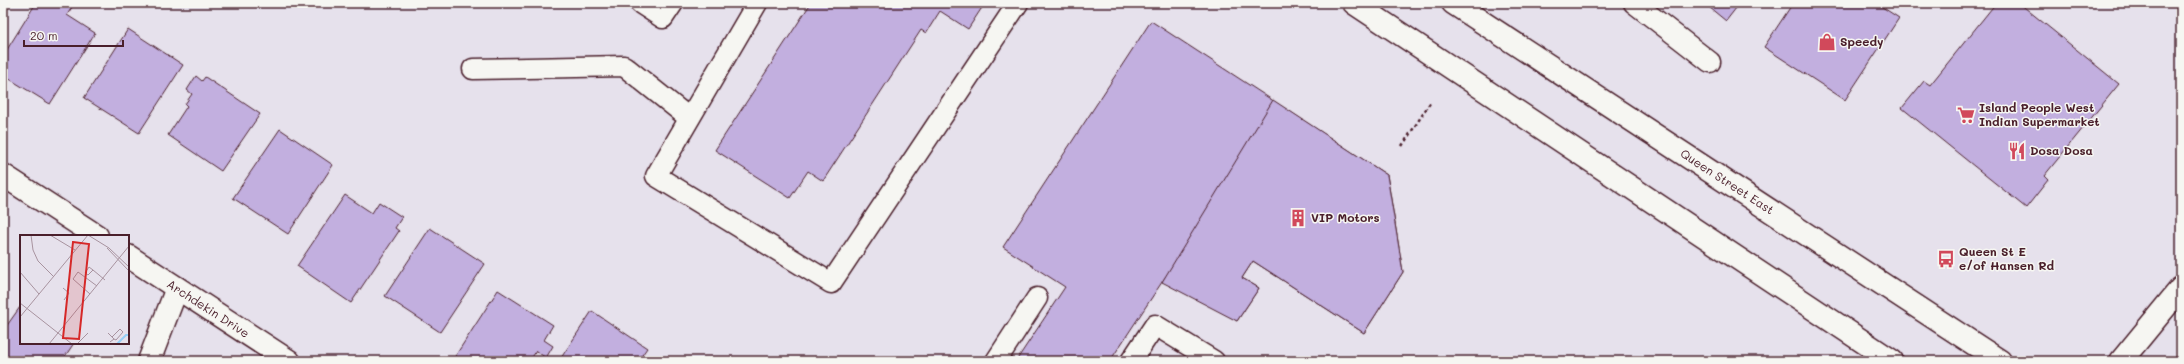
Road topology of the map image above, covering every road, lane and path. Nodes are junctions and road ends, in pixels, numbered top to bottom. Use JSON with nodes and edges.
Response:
{"nodes":[{"id":1,"x":640,"y":3,"type":"edge"},
{"id":2,"x":672,"y":3,"type":"edge"},
{"id":3,"x":757,"y":3,"type":"edge"},
{"id":4,"x":1018,"y":3,"type":"edge"},
{"id":5,"x":1354,"y":3,"type":"edge"},
{"id":6,"x":1453,"y":3,"type":"edge"},
{"id":7,"x":1634,"y":3,"type":"edge"},
{"id":8,"x":1710,"y":62,"type":"dead end"},
{"id":9,"x":473,"y":69,"type":"dead end"},
{"id":10,"x":1430,"y":103,"type":"dead end"},
{"id":11,"x":689,"y":118,"type":"junction"},
{"id":12,"x":1402,"y":146,"type":"dead end"},
{"id":13,"x":3,"y":175,"type":"edge"},
{"id":14,"x":95,"y":235,"type":"edge"},
{"id":15,"x":129,"y":257,"type":"edge"},
{"id":16,"x":177,"y":288,"type":"junction"},
{"id":17,"x":2181,"y":288,"type":"edge"},
{"id":18,"x":1037,"y":298,"type":"dead end"},
{"id":19,"x":149,"y":361,"type":"edge"},
{"id":20,"x":288,"y":361,"type":"edge"},
{"id":21,"x":996,"y":361,"type":"edge"},
{"id":22,"x":1131,"y":361,"type":"edge"},
{"id":23,"x":1214,"y":361,"type":"edge"},
{"id":24,"x":1892,"y":361,"type":"edge"},
{"id":25,"x":2000,"y":361,"type":"edge"},
{"id":26,"x":2122,"y":361,"type":"edge"}],
"edges":[{"from":1,"to":2,"type":"lane"},
{"from":3,"to":11,"type":"lane"},
{"from":4,"to":11,"type":"lane"},
{"from":5,"to":24,"type":"main road"},
{"from":6,"to":25,"type":"main road","name":"Queen Street East"},
{"from":7,"to":8,"type":"lane"},
{"from":9,"to":11,"type":"lane"},
{"from":10,"to":12,"type":"path"},
{"from":13,"to":14,"type":"main road"},
{"from":15,"to":16,"type":"main road","name":"Archdekin Drive"},
{"from":16,"to":19,"type":"main road"},
{"from":16,"to":20,"type":"main road","name":"Archdekin Drive"},
{"from":17,"to":26,"type":"main road"},
{"from":18,"to":21,"type":"lane"},
{"from":22,"to":23,"type":"lane"}]}
